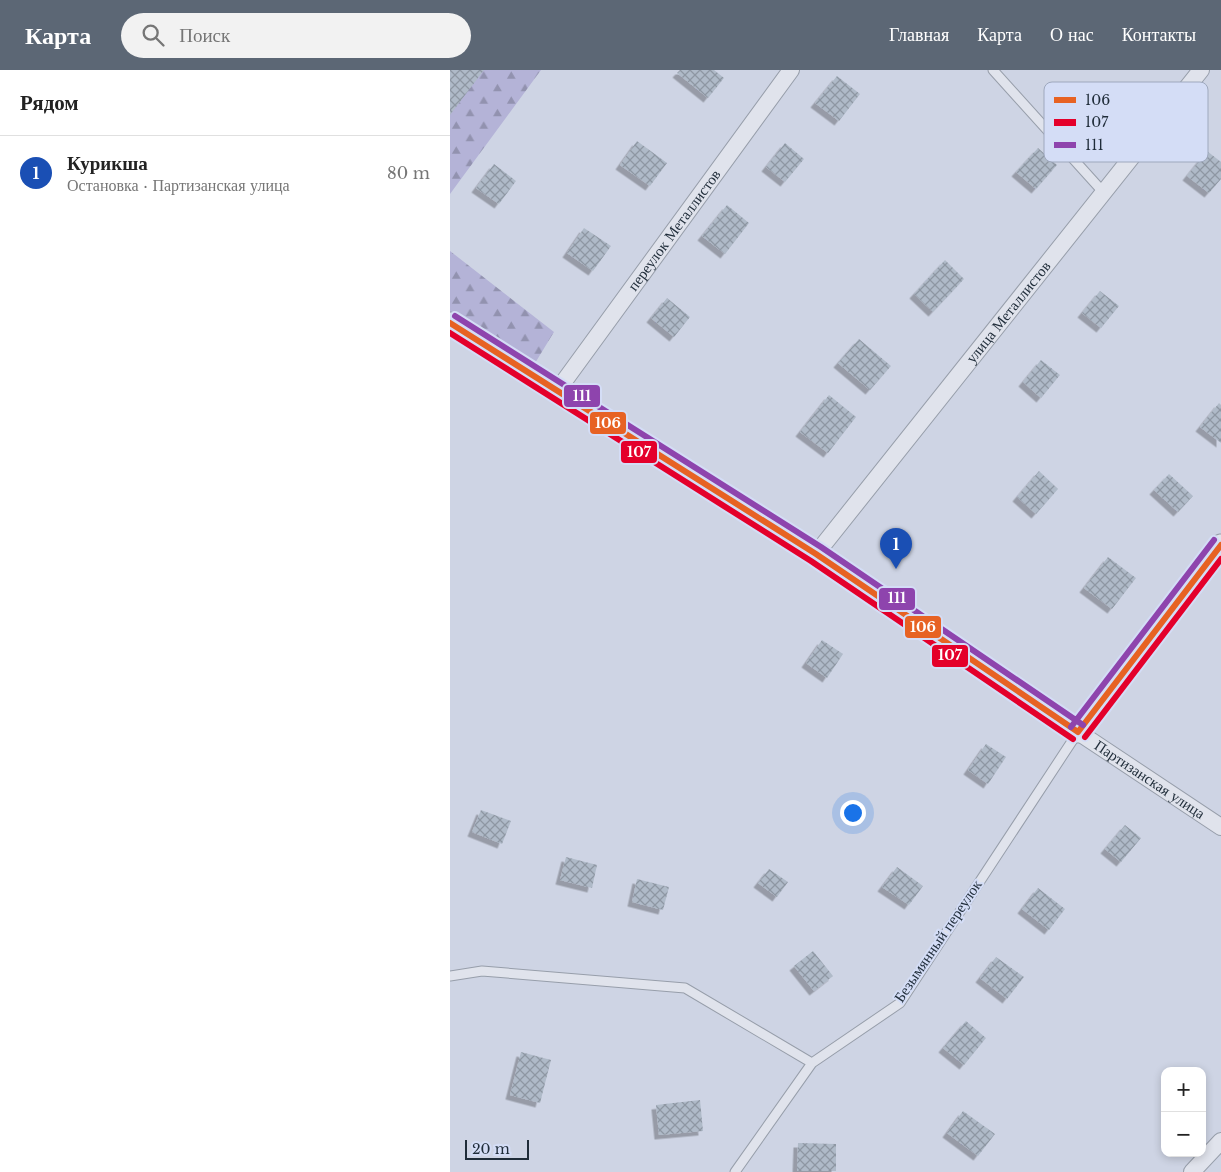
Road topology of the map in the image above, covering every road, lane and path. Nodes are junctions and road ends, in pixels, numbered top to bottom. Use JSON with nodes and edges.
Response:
{"nodes":[{"id":1,"x":791,"y":70,"type":"edge"},
{"id":2,"x":993,"y":70,"type":"edge"},
{"id":3,"x":1201,"y":70,"type":"edge"},
{"id":4,"x":1191,"y":82,"type":"edge"},
{"id":5,"x":1044,"y":126,"type":"edge"},
{"id":6,"x":1077,"y":162,"type":"edge"},
{"id":7,"x":1128,"y":162,"type":"edge"},
{"id":8,"x":1104,"y":192,"type":"junction"},
{"id":9,"x":450,"y":323,"type":"edge"},
{"id":10,"x":557,"y":391,"type":"junction"},
{"id":11,"x":1221,"y":545,"type":"edge"},
{"id":12,"x":816,"y":554,"type":"junction"},
{"id":13,"x":1078,"y":732,"type":"junction"},
{"id":14,"x":1221,"y":827,"type":"edge"},
{"id":15,"x":450,"y":976,"type":"edge"},
{"id":16,"x":812,"y":1063,"type":"junction"},
{"id":17,"x":1221,"y":1141,"type":"edge"},
{"id":18,"x":735,"y":1172,"type":"edge"},
{"id":19,"x":1192,"y":1172,"type":"edge"}],
"edges":[{"from":1,"to":10,"type":"street","name":"переулок Металлистов"},
{"from":2,"to":5,"type":"lane"},
{"from":3,"to":4,"type":"street","name":"улица Металлистов"},
{"from":6,"to":8,"type":"lane"},
{"from":7,"to":8,"type":"street","name":"улица Металлистов"},
{"from":8,"to":12,"type":"street","name":"улица Металлистов"},
{"from":9,"to":10,"type":"street","name":"Партизанская улица"},
{"from":10,"to":12,"type":"street","name":"Партизанская улица"},
{"from":11,"to":13,"type":"street"},
{"from":12,"to":13,"type":"street","name":"Партизанская улица"},
{"from":13,"to":14,"type":"street","name":"Партизанская улица"},
{"from":13,"to":16,"type":"lane","name":"Безымянный переулок"},
{"from":15,"to":16,"type":"lane"},
{"from":16,"to":18,"type":"lane","name":"Безымянный переулок"},
{"from":17,"to":19,"type":"street"}]}
